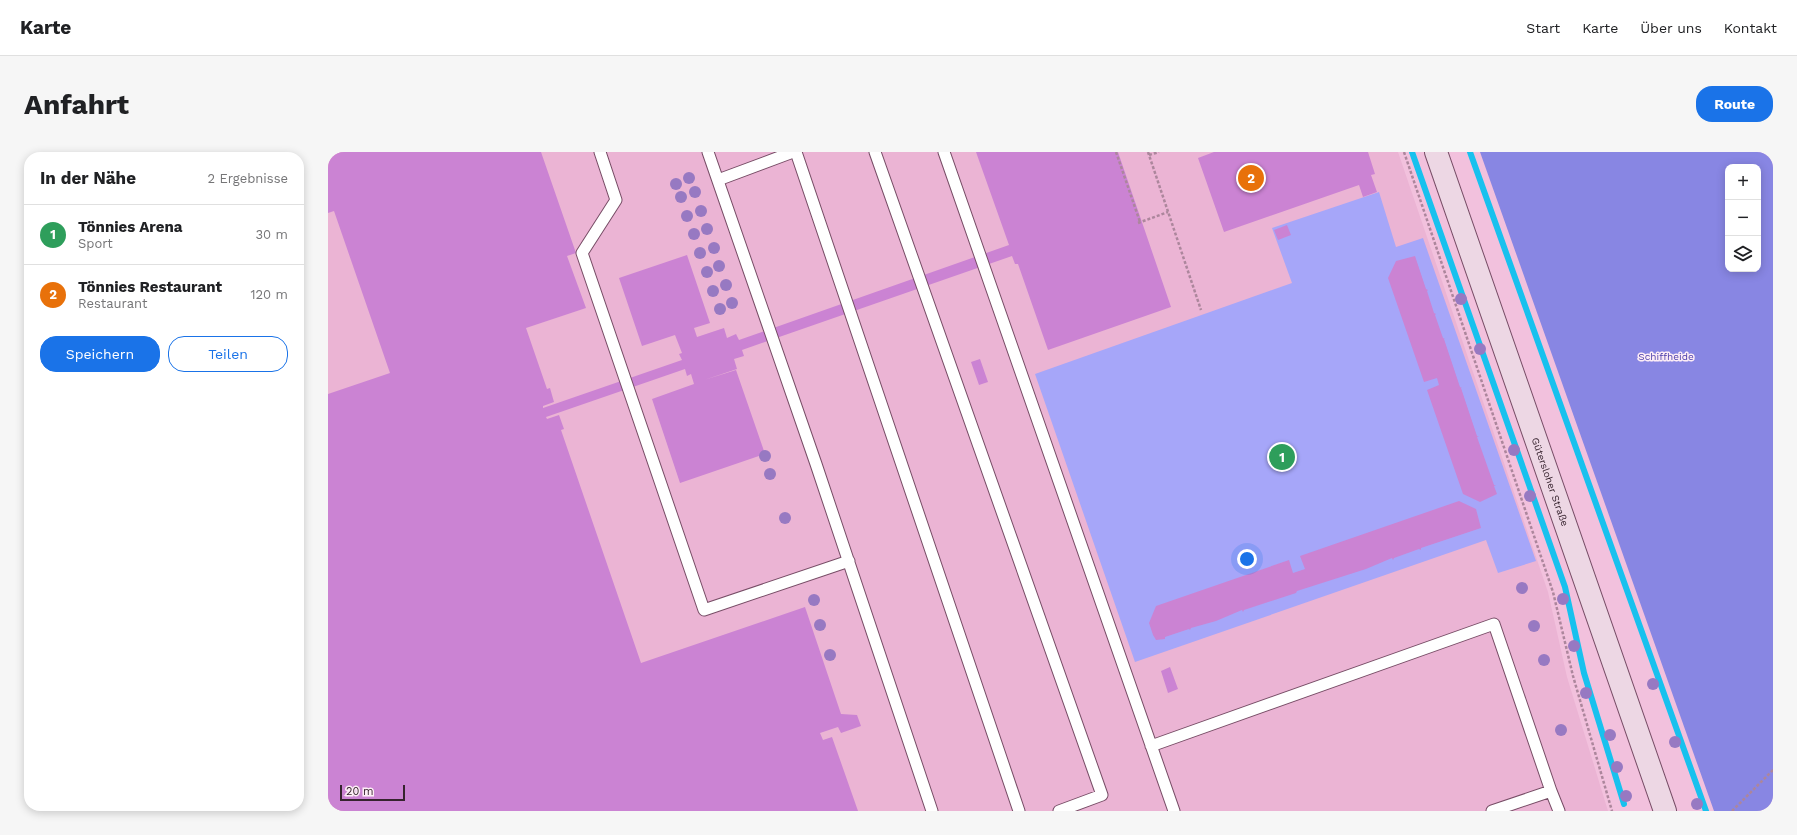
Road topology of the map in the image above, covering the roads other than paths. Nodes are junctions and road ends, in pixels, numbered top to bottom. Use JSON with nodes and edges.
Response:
{"nodes":[{"id":1,"x":600,"y":152,"type":"edge"},
{"id":2,"x":708,"y":152,"type":"edge"},
{"id":3,"x":793,"y":152,"type":"edge"},
{"id":4,"x":796,"y":152,"type":"edge"},
{"id":5,"x":875,"y":152,"type":"edge"},
{"id":6,"x":944,"y":152,"type":"edge"},
{"id":7,"x":1436,"y":152,"type":"edge"},
{"id":8,"x":718,"y":180,"type":"junction"},
{"id":9,"x":848,"y":561,"type":"junction"},
{"id":10,"x":1151,"y":746,"type":"junction"},
{"id":11,"x":1551,"y":791,"type":"junction"},
{"id":12,"x":932,"y":811,"type":"edge"},
{"id":13,"x":1019,"y":811,"type":"edge"},
{"id":14,"x":1059,"y":811,"type":"edge"},
{"id":15,"x":1174,"y":811,"type":"edge"},
{"id":16,"x":1492,"y":811,"type":"edge"},
{"id":17,"x":1559,"y":811,"type":"edge"},
{"id":18,"x":1665,"y":811,"type":"edge"}],
"edges":[{"from":1,"to":9,"type":"lane"},
{"from":2,"to":8,"type":"lane"},
{"from":3,"to":8,"type":"lane"},
{"from":4,"to":13,"type":"lane"},
{"from":5,"to":14,"type":"lane"},
{"from":6,"to":10,"type":"lane"},
{"from":7,"to":18,"type":"main road","name":"Gütersloher Straße"},
{"from":8,"to":9,"type":"lane"},
{"from":9,"to":12,"type":"lane"},
{"from":10,"to":11,"type":"lane"},
{"from":10,"to":15,"type":"lane"},
{"from":11,"to":16,"type":"lane"},
{"from":11,"to":17,"type":"lane"}]}
